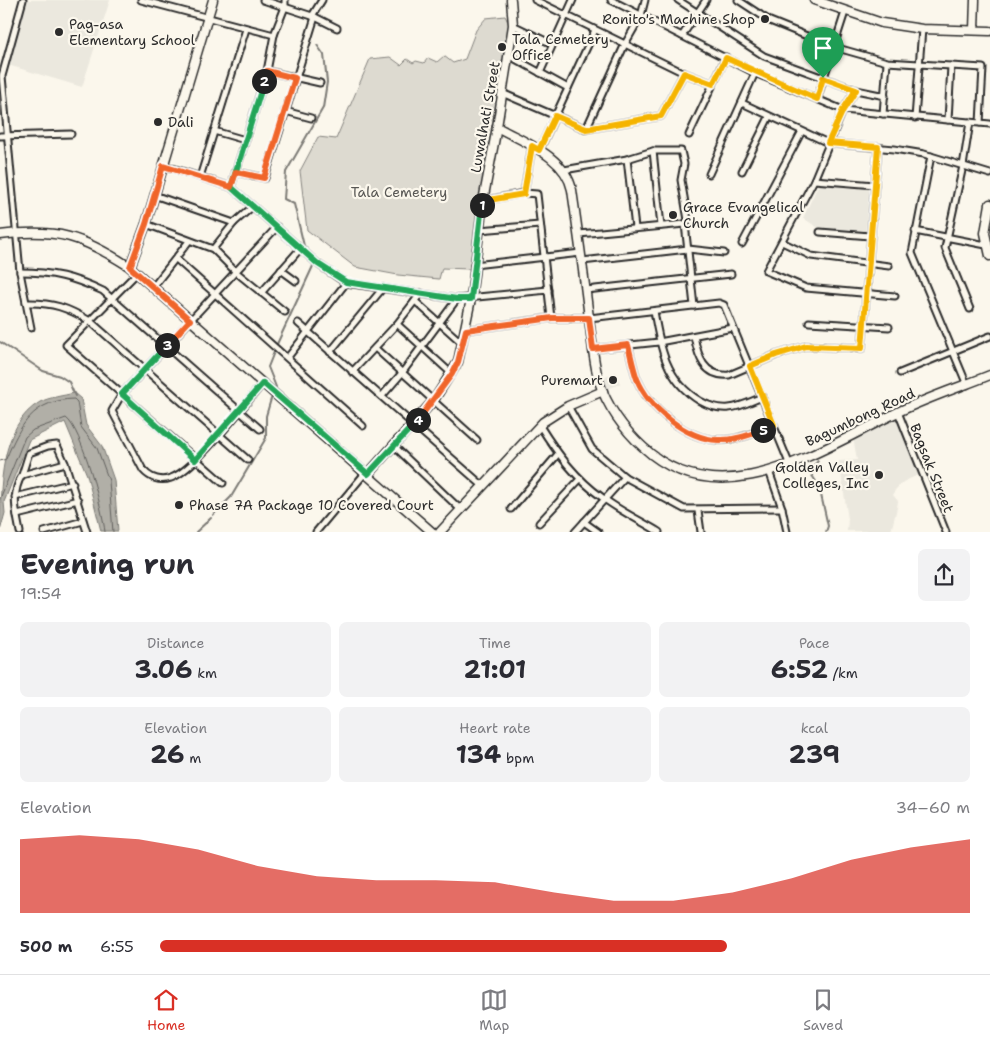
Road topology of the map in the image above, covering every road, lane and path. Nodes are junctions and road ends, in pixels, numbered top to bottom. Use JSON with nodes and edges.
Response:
{"nodes":[{"id":1,"x":23,"y":0,"type":"edge"},
{"id":2,"x":141,"y":0,"type":"edge"},
{"id":3,"x":213,"y":0,"type":"edge"},
{"id":4,"x":263,"y":0,"type":"edge"},
{"id":5,"x":285,"y":0,"type":"edge"},
{"id":6,"x":322,"y":0,"type":"edge"},
{"id":7,"x":511,"y":0,"type":"edge"},
{"id":8,"x":535,"y":0,"type":"edge"},
{"id":9,"x":573,"y":0,"type":"edge"},
{"id":10,"x":611,"y":0,"type":"edge"},
{"id":11,"x":646,"y":0,"type":"edge"},
{"id":12,"x":678,"y":0,"type":"edge"},
{"id":13,"x":706,"y":0,"type":"edge"},
{"id":14,"x":738,"y":0,"type":"edge"},
{"id":15,"x":814,"y":0,"type":"edge"},
{"id":16,"x":841,"y":0,"type":"edge"},
{"id":17,"x":975,"y":0,"type":"edge"},
{"id":18,"x":285,"y":7,"type":"junction"},
{"id":19,"x":842,"y":11,"type":"junction"},
{"id":20,"x":698,"y":12,"type":"junction"},
{"id":21,"x":313,"y":16,"type":"junction"},
{"id":22,"x":566,"y":16,"type":"junction"},
{"id":23,"x":641,"y":16,"type":"junction"},
{"id":24,"x":208,"y":18,"type":"junction"},
{"id":25,"x":513,"y":25,"type":"junction"},
{"id":26,"x":337,"y":28,"type":"dead end"},
{"id":27,"x":246,"y":29,"type":"junction"},
{"id":28,"x":922,"y":29,"type":"junction"},
{"id":29,"x":595,"y":30,"type":"junction"},
{"id":30,"x":974,"y":30,"type":"junction"},
{"id":31,"x":990,"y":31,"type":"edge"},
{"id":32,"x":274,"y":35,"type":"junction"},
{"id":33,"x":682,"y":36,"type":"junction"},
{"id":34,"x":552,"y":44,"type":"junction"},
{"id":35,"x":625,"y":44,"type":"junction"},
{"id":36,"x":834,"y":47,"type":"junction"},
{"id":37,"x":508,"y":55,"type":"junction"},
{"id":38,"x":726,"y":58,"type":"junction"},
{"id":39,"x":887,"y":62,"type":"junction"},
{"id":40,"x":919,"y":64,"type":"junction"},
{"id":41,"x":951,"y":66,"type":"junction"},
{"id":42,"x":267,"y":71,"type":"junction"},
{"id":43,"x":540,"y":73,"type":"junction"},
{"id":44,"x":684,"y":73,"type":"junction"},
{"id":45,"x":755,"y":73,"type":"junction"},
{"id":46,"x":295,"y":78,"type":"junction"},
{"id":47,"x":823,"y":78,"type":"junction"},
{"id":48,"x":320,"y":83,"type":"dead end"},
{"id":49,"x":713,"y":84,"type":"junction"},
{"id":50,"x":568,"y":88,"type":"junction"},
{"id":51,"x":856,"y":90,"type":"junction"},
{"id":52,"x":502,"y":93,"type":"junction"},
{"id":53,"x":885,"y":96,"type":"junction"},
{"id":54,"x":817,"y":99,"type":"junction"},
{"id":55,"x":742,"y":103,"type":"junction"},
{"id":56,"x":843,"y":110,"type":"junction"},
{"id":57,"x":285,"y":111,"type":"junction"},
{"id":58,"x":883,"y":114,"type":"junction"},
{"id":59,"x":555,"y":116,"type":"junction"},
{"id":60,"x":769,"y":116,"type":"junction"},
{"id":61,"x":312,"y":118,"type":"dead end"},
{"id":62,"x":915,"y":118,"type":"junction"},
{"id":63,"x":948,"y":120,"type":"junction"},
{"id":64,"x":970,"y":122,"type":"junction"},
{"id":65,"x":980,"y":123,"type":"junction"},
{"id":66,"x":990,"y":124,"type":"edge"},
{"id":67,"x":497,"y":127,"type":"junction"},
{"id":68,"x":586,"y":129,"type":"junction"},
{"id":69,"x":214,"y":132,"type":"junction"},
{"id":70,"x":801,"y":132,"type":"junction"},
{"id":71,"x":72,"y":134,"type":"dead end"},
{"id":72,"x":689,"y":135,"type":"dead end"},
{"id":73,"x":0,"y":136,"type":"edge"},
{"id":74,"x":7,"y":136,"type":"junction"},
{"id":75,"x":245,"y":140,"type":"junction"},
{"id":76,"x":828,"y":143,"type":"junction"},
{"id":77,"x":878,"y":147,"type":"junction"},
{"id":78,"x":535,"y":148,"type":"junction"},
{"id":79,"x":653,"y":151,"type":"junction"},
{"id":80,"x":931,"y":156,"type":"junction"},
{"id":81,"x":627,"y":159,"type":"junction"},
{"id":82,"x":163,"y":166,"type":"junction"},
{"id":83,"x":963,"y":166,"type":"junction"},
{"id":84,"x":564,"y":170,"type":"junction"},
{"id":85,"x":742,"y":171,"type":"dead end"},
{"id":86,"x":236,"y":172,"type":"junction"},
{"id":87,"x":709,"y":174,"type":"dead end"},
{"id":88,"x":990,"y":174,"type":"edge"},
{"id":89,"x":200,"y":177,"type":"junction"},
{"id":90,"x":814,"y":180,"type":"junction"},
{"id":91,"x":875,"y":185,"type":"junction"},
{"id":92,"x":231,"y":187,"type":"junction"},
{"id":93,"x":524,"y":194,"type":"junction"},
{"id":94,"x":154,"y":195,"type":"junction"},
{"id":95,"x":483,"y":201,"type":"junction"},
{"id":96,"x":990,"y":204,"type":"edge"},
{"id":97,"x":252,"y":207,"type":"junction"},
{"id":98,"x":234,"y":223,"type":"junction"},
{"id":99,"x":146,"y":224,"type":"junction"},
{"id":100,"x":685,"y":224,"type":"junction"},
{"id":101,"x":540,"y":225,"type":"junction"},
{"id":102,"x":661,"y":226,"type":"junction"},
{"id":103,"x":277,"y":227,"type":"junction"},
{"id":104,"x":635,"y":228,"type":"junction"},
{"id":105,"x":479,"y":230,"type":"junction"},
{"id":106,"x":915,"y":231,"type":"junction"},
{"id":107,"x":820,"y":232,"type":"dead end"},
{"id":108,"x":16,"y":233,"type":"junction"},
{"id":109,"x":579,"y":234,"type":"junction"},
{"id":110,"x":988,"y":234,"type":"edge"},
{"id":111,"x":0,"y":235,"type":"edge"},
{"id":112,"x":870,"y":236,"type":"junction"},
{"id":113,"x":946,"y":237,"type":"junction"},
{"id":114,"x":189,"y":241,"type":"junction"},
{"id":115,"x":782,"y":242,"type":"junction"},
{"id":116,"x":742,"y":244,"type":"dead end"},
{"id":117,"x":986,"y":245,"type":"junction"},
{"id":118,"x":213,"y":249,"type":"junction"},
{"id":119,"x":300,"y":249,"type":"junction"},
{"id":120,"x":688,"y":250,"type":"junction"},
{"id":121,"x":581,"y":253,"type":"junction"},
{"id":122,"x":724,"y":253,"type":"dead end"},
{"id":123,"x":544,"y":256,"type":"junction"},
{"id":124,"x":990,"y":256,"type":"edge"},
{"id":125,"x":176,"y":259,"type":"junction"},
{"id":126,"x":582,"y":261,"type":"junction"},
{"id":127,"x":868,"y":264,"type":"junction"},
{"id":128,"x":474,"y":265,"type":"junction"},
{"id":129,"x":889,"y":266,"type":"dead end"},
{"id":130,"x":130,"y":267,"type":"junction"},
{"id":131,"x":281,"y":270,"type":"junction"},
{"id":132,"x":20,"y":272,"type":"junction"},
{"id":133,"x":236,"y":272,"type":"junction"},
{"id":134,"x":137,"y":273,"type":"junction"},
{"id":135,"x":731,"y":274,"type":"dead end"},
{"id":136,"x":691,"y":277,"type":"junction"},
{"id":137,"x":296,"y":281,"type":"dead end"},
{"id":138,"x":346,"y":282,"type":"junction"},
{"id":139,"x":153,"y":287,"type":"junction"},
{"id":140,"x":383,"y":288,"type":"junction"},
{"id":141,"x":548,"y":290,"type":"junction"},
{"id":142,"x":586,"y":290,"type":"junction"},
{"id":143,"x":261,"y":293,"type":"junction"},
{"id":144,"x":420,"y":293,"type":"junction"},
{"id":145,"x":865,"y":293,"type":"junction"},
{"id":146,"x":214,"y":294,"type":"junction"},
{"id":147,"x":895,"y":296,"type":"dead end"},
{"id":148,"x":113,"y":298,"type":"junction"},
{"id":149,"x":457,"y":299,"type":"junction"},
{"id":150,"x":471,"y":299,"type":"junction"},
{"id":151,"x":415,"y":301,"type":"junction"},
{"id":152,"x":26,"y":303,"type":"junction"},
{"id":153,"x":694,"y":306,"type":"junction"},
{"id":154,"x":970,"y":309,"type":"dead end"},
{"id":155,"x":654,"y":311,"type":"junction"},
{"id":156,"x":285,"y":312,"type":"dead end"},
{"id":157,"x":552,"y":318,"type":"junction"},
{"id":158,"x":589,"y":318,"type":"junction"},
{"id":159,"x":190,"y":320,"type":"junction"},
{"id":160,"x":90,"y":322,"type":"junction"},
{"id":161,"x":809,"y":322,"type":"dead end"},
{"id":162,"x":298,"y":323,"type":"dead end"},
{"id":163,"x":397,"y":324,"type":"junction"},
{"id":164,"x":440,"y":324,"type":"junction"},
{"id":165,"x":863,"y":326,"type":"junction"},
{"id":166,"x":888,"y":327,"type":"dead end"},
{"id":167,"x":31,"y":328,"type":"dead end"},
{"id":168,"x":734,"y":328,"type":"junction"},
{"id":169,"x":466,"y":330,"type":"junction"},
{"id":170,"x":308,"y":333,"type":"junction"},
{"id":171,"x":694,"y":336,"type":"junction"},
{"id":172,"x":990,"y":336,"type":"edge"},
{"id":173,"x":659,"y":342,"type":"junction"},
{"id":174,"x":462,"y":343,"type":"junction"},
{"id":175,"x":628,"y":345,"type":"junction"},
{"id":176,"x":166,"y":346,"type":"junction"},
{"id":177,"x":422,"y":346,"type":"junction"},
{"id":178,"x":375,"y":348,"type":"junction"},
{"id":179,"x":593,"y":349,"type":"junction"},
{"id":180,"x":952,"y":351,"type":"junction"},
{"id":181,"x":330,"y":352,"type":"junction"},
{"id":182,"x":288,"y":357,"type":"junction"},
{"id":183,"x":750,"y":366,"type":"junction"},
{"id":184,"x":144,"y":370,"type":"junction"},
{"id":185,"x":352,"y":372,"type":"junction"},
{"id":186,"x":402,"y":373,"type":"junction"},
{"id":187,"x":900,"y":373,"type":"dead end"},
{"id":188,"x":452,"y":374,"type":"junction"},
{"id":189,"x":990,"y":375,"type":"edge"},
{"id":190,"x":263,"y":383,"type":"junction"},
{"id":191,"x":967,"y":385,"type":"junction"},
{"id":192,"x":603,"y":391,"type":"junction"},
{"id":193,"x":122,"y":394,"type":"junction"},
{"id":194,"x":382,"y":396,"type":"junction"},
{"id":195,"x":762,"y":397,"type":"junction"},
{"id":196,"x":434,"y":400,"type":"junction"},
{"id":197,"x":568,"y":406,"type":"junction"},
{"id":198,"x":239,"y":411,"type":"junction"},
{"id":199,"x":898,"y":412,"type":"junction"},
{"id":200,"x":414,"y":424,"type":"junction"},
{"id":201,"x":774,"y":425,"type":"junction"},
{"id":202,"x":363,"y":426,"type":"dead end"},
{"id":203,"x":540,"y":426,"type":"junction"},
{"id":204,"x":260,"y":429,"type":"dead end"},
{"id":205,"x":218,"y":435,"type":"junction"},
{"id":206,"x":478,"y":440,"type":"dead end"},
{"id":207,"x":394,"y":446,"type":"junction"},
{"id":208,"x":558,"y":454,"type":"junction"},
{"id":209,"x":195,"y":460,"type":"junction"},
{"id":210,"x":248,"y":460,"type":"dead end"},
{"id":211,"x":65,"y":463,"type":"junction"},
{"id":212,"x":789,"y":463,"type":"junction"},
{"id":213,"x":769,"y":471,"type":"junction"},
{"id":214,"x":367,"y":473,"type":"junction"},
{"id":215,"x":22,"y":475,"type":"junction"},
{"id":216,"x":625,"y":477,"type":"junction"},
{"id":217,"x":580,"y":479,"type":"junction"},
{"id":218,"x":73,"y":483,"type":"junction"},
{"id":219,"x":223,"y":483,"type":"dead end"},
{"id":220,"x":482,"y":485,"type":"junction"},
{"id":221,"x":15,"y":497,"type":"junction"},
{"id":222,"x":603,"y":499,"type":"junction"},
{"id":223,"x":78,"y":500,"type":"junction"},
{"id":224,"x":782,"y":508,"type":"junction"},
{"id":225,"x":460,"y":509,"type":"junction"},
{"id":226,"x":511,"y":509,"type":"dead end"},
{"id":227,"x":698,"y":510,"type":"junction"},
{"id":228,"x":17,"y":515,"type":"junction"},
{"id":229,"x":84,"y":521,"type":"junction"},
{"id":230,"x":584,"y":522,"type":"junction"},
{"id":231,"x":539,"y":523,"type":"dead end"},
{"id":232,"x":64,"y":529,"type":"edge"},
{"id":233,"x":20,"y":532,"type":"edge"},
{"id":234,"x":44,"y":532,"type":"edge"},
{"id":235,"x":86,"y":532,"type":"edge"},
{"id":236,"x":316,"y":532,"type":"edge"},
{"id":237,"x":432,"y":532,"type":"edge"},
{"id":238,"x":440,"y":532,"type":"edge"},
{"id":239,"x":575,"y":532,"type":"edge"},
{"id":240,"x":598,"y":532,"type":"edge"},
{"id":241,"x":659,"y":532,"type":"edge"},
{"id":242,"x":701,"y":532,"type":"edge"},
{"id":243,"x":786,"y":532,"type":"edge"},
{"id":244,"x":946,"y":532,"type":"edge"}],
"edges":[{"from":1,"to":74,"type":"street"},
{"from":2,"to":24,"type":"street"},
{"from":3,"to":24,"type":"street"},
{"from":4,"to":18,"type":"street"},
{"from":5,"to":18,"type":"street"},
{"from":6,"to":21,"type":"street"},
{"from":7,"to":25,"type":"street","name":"Luwalhati Street"},
{"from":8,"to":22,"type":"street"},
{"from":9,"to":22,"type":"street"},
{"from":10,"to":23,"type":"street"},
{"from":11,"to":23,"type":"street"},
{"from":12,"to":20,"type":"street"},
{"from":13,"to":20,"type":"street"},
{"from":14,"to":36,"type":"street"},
{"from":15,"to":19,"type":"street"},
{"from":16,"to":19,"type":"street"},
{"from":17,"to":30,"type":"street"},
{"from":18,"to":21,"type":"street"},
{"from":18,"to":32,"type":"street"},
{"from":19,"to":28,"type":"street"},
{"from":19,"to":36,"type":"street"},
{"from":20,"to":33,"type":"street"},
{"from":20,"to":47,"type":"street"},
{"from":21,"to":26,"type":"street"},
{"from":21,"to":46,"type":"street"},
{"from":22,"to":29,"type":"street"},
{"from":22,"to":34,"type":"street"},
{"from":23,"to":33,"type":"street"},
{"from":23,"to":35,"type":"street"},
{"from":24,"to":27,"type":"street"},
{"from":24,"to":82,"type":"street"},
{"from":25,"to":34,"type":"street"},
{"from":25,"to":37,"type":"street","name":"Luwalhati Street"},
{"from":27,"to":32,"type":"street"},
{"from":27,"to":69,"type":"street"},
{"from":28,"to":30,"type":"street"},
{"from":28,"to":40,"type":"street"},
{"from":29,"to":35,"type":"street"},
{"from":29,"to":50,"type":"street"},
{"from":30,"to":31,"type":"street"},
{"from":32,"to":42,"type":"street"},
{"from":33,"to":38,"type":"street"},
{"from":34,"to":43,"type":"street"},
{"from":35,"to":44,"type":"street"},
{"from":35,"to":68,"type":"street"},
{"from":36,"to":39,"type":"street"},
{"from":36,"to":47,"type":"street"},
{"from":37,"to":43,"type":"street"},
{"from":37,"to":52,"type":"street","name":"Luwalhati Street"},
{"from":38,"to":45,"type":"street"},
{"from":38,"to":49,"type":"street"},
{"from":39,"to":40,"type":"street"},
{"from":39,"to":53,"type":"street"},
{"from":40,"to":41,"type":"street"},
{"from":40,"to":62,"type":"street"},
{"from":41,"to":63,"type":"street"},
{"from":41,"to":65,"type":"street"},
{"from":42,"to":46,"type":"street"},
{"from":42,"to":75,"type":"street"},
{"from":43,"to":50,"type":"street"},
{"from":44,"to":49,"type":"street"},
{"from":44,"to":68,"type":"street"},
{"from":45,"to":54,"type":"street"},
{"from":45,"to":55,"type":"street"},
{"from":46,"to":48,"type":"street"},
{"from":46,"to":57,"type":"street"},
{"from":47,"to":51,"type":"street"},
{"from":47,"to":54,"type":"street"},
{"from":49,"to":72,"type":"street"},
{"from":50,"to":59,"type":"street"},
{"from":51,"to":53,"type":"street"},
{"from":51,"to":56,"type":"street"},
{"from":52,"to":59,"type":"street"},
{"from":52,"to":67,"type":"street","name":"Luwalhati Street"},
{"from":53,"to":58,"type":"street"},
{"from":54,"to":56,"type":"street"},
{"from":55,"to":60,"type":"street"},
{"from":55,"to":87,"type":"street"},
{"from":56,"to":58,"type":"street"},
{"from":56,"to":76,"type":"street"},
{"from":57,"to":61,"type":"street"},
{"from":57,"to":86,"type":"street"},
{"from":58,"to":62,"type":"street"},
{"from":59,"to":68,"type":"street"},
{"from":59,"to":78,"type":"street"},
{"from":60,"to":70,"type":"street"},
{"from":60,"to":85,"type":"street"},
{"from":62,"to":63,"type":"street"},
{"from":63,"to":64,"type":"street"},
{"from":64,"to":65,"type":"street"},
{"from":64,"to":83,"type":"street"},
{"from":65,"to":66,"type":"street"},
{"from":67,"to":78,"type":"street","name":"Bagumbong Road"},
{"from":67,"to":95,"type":"street","name":"Luwalhati Street"},
{"from":69,"to":75,"type":"street"},
{"from":69,"to":89,"type":"street"},
{"from":70,"to":76,"type":"street"},
{"from":70,"to":116,"type":"street"},
{"from":71,"to":74,"type":"street"},
{"from":73,"to":74,"type":"street"},
{"from":74,"to":108,"type":"street"},
{"from":75,"to":86,"type":"street"},
{"from":76,"to":77,"type":"street"},
{"from":76,"to":90,"type":"street"},
{"from":77,"to":80,"type":"street"},
{"from":77,"to":91,"type":"street"},
{"from":78,"to":84,"type":"street","name":"Bagumbong Road"},
{"from":78,"to":93,"type":"street"},
{"from":79,"to":81,"type":"street"},
{"from":79,"to":100,"type":"street"},
{"from":79,"to":102,"type":"street"},
{"from":80,"to":83,"type":"street"},
{"from":80,"to":106,"type":"street"},
{"from":81,"to":84,"type":"street"},
{"from":81,"to":104,"type":"street"},
{"from":82,"to":89,"type":"street"},
{"from":82,"to":94,"type":"street"},
{"from":83,"to":88,"type":"street"},
{"from":83,"to":113,"type":"street"},
{"from":84,"to":109,"type":"street","name":"Bagumbong Road"},
{"from":86,"to":92,"type":"street"},
{"from":89,"to":92,"type":"street"},
{"from":90,"to":91,"type":"street"},
{"from":90,"to":115,"type":"street"},
{"from":91,"to":112,"type":"street"},
{"from":92,"to":97,"type":"street"},
{"from":93,"to":95,"type":"street"},
{"from":93,"to":101,"type":"street"},
{"from":94,"to":98,"type":"street"},
{"from":94,"to":99,"type":"street"},
{"from":95,"to":105,"type":"street","name":"Luwalhati Street"},
{"from":96,"to":110,"type":"street"},
{"from":97,"to":98,"type":"street"},
{"from":97,"to":103,"type":"street"},
{"from":98,"to":118,"type":"street"},
{"from":99,"to":114,"type":"street"},
{"from":99,"to":130,"type":"street"},
{"from":100,"to":102,"type":"street"},
{"from":100,"to":120,"type":"street"},
{"from":101,"to":105,"type":"street"},
{"from":101,"to":123,"type":"street"},
{"from":102,"to":104,"type":"street"},
{"from":103,"to":119,"type":"street"},
{"from":103,"to":133,"type":"street"},
{"from":104,"to":109,"type":"street"},
{"from":105,"to":128,"type":"street","name":"Luwalhati Street"},
{"from":106,"to":113,"type":"street"},
{"from":106,"to":180,"type":"street"},
{"from":107,"to":112,"type":"street"},
{"from":108,"to":111,"type":"street"},
{"from":108,"to":130,"type":"street"},
{"from":108,"to":132,"type":"street"},
{"from":109,"to":121,"type":"street","name":"Bagumbong Road"},
{"from":110,"to":117,"type":"street"},
{"from":112,"to":127,"type":"street"},
{"from":113,"to":117,"type":"street"},
{"from":113,"to":154,"type":"street"},
{"from":114,"to":118,"type":"street"},
{"from":114,"to":125,"type":"street"},
{"from":115,"to":127,"type":"street"},
{"from":115,"to":145,"type":"street"},
{"from":117,"to":124,"type":"street"},
{"from":118,"to":133,"type":"street"},
{"from":119,"to":131,"type":"street"},
{"from":119,"to":138,"type":"street"},
{"from":120,"to":122,"type":"street"},
{"from":120,"to":126,"type":"street"},
{"from":120,"to":136,"type":"street"},
{"from":121,"to":123,"type":"street"},
{"from":121,"to":126,"type":"street","name":"Bagumbong Road"},
{"from":123,"to":128,"type":"street"},
{"from":123,"to":141,"type":"street"},
{"from":125,"to":139,"type":"street"},
{"from":125,"to":146,"type":"street"},
{"from":126,"to":142,"type":"street","name":"Bagumbong Road"},
{"from":127,"to":129,"type":"street"},
{"from":127,"to":145,"type":"street"},
{"from":128,"to":150,"type":"street","name":"Luwalhati Street"},
{"from":130,"to":134,"type":"street"},
{"from":131,"to":137,"type":"street"},
{"from":131,"to":143,"type":"street"},
{"from":132,"to":148,"type":"street"},
{"from":132,"to":152,"type":"street"},
{"from":133,"to":143,"type":"street"},
{"from":133,"to":146,"type":"street"},
{"from":134,"to":139,"type":"street"},
{"from":134,"to":148,"type":"street"},
{"from":135,"to":136,"type":"street"},
{"from":136,"to":142,"type":"street"},
{"from":136,"to":153,"type":"street"},
{"from":138,"to":140,"type":"street"},
{"from":138,"to":170,"type":"street"},
{"from":139,"to":159,"type":"street"},
{"from":140,"to":144,"type":"street"},
{"from":140,"to":181,"type":"street"},
{"from":141,"to":150,"type":"street"},
{"from":141,"to":157,"type":"street"},
{"from":142,"to":158,"type":"street","name":"Bagumbong Road"},
{"from":143,"to":156,"type":"street"},
{"from":144,"to":149,"type":"street"},
{"from":144,"to":151,"type":"street"},
{"from":145,"to":147,"type":"street"},
{"from":145,"to":165,"type":"street"},
{"from":146,"to":159,"type":"street"},
{"from":146,"to":182,"type":"street"},
{"from":148,"to":160,"type":"street"},
{"from":148,"to":176,"type":"street"},
{"from":149,"to":150,"type":"street"},
{"from":149,"to":164,"type":"street"},
{"from":150,"to":169,"type":"street","name":"Luwalhati Street"},
{"from":151,"to":163,"type":"street"},
{"from":151,"to":164,"type":"street"},
{"from":152,"to":160,"type":"street"},
{"from":152,"to":167,"type":"street"},
{"from":153,"to":155,"type":"street"},
{"from":153,"to":168,"type":"street"},
{"from":155,"to":158,"type":"street"},
{"from":155,"to":173,"type":"street"},
{"from":157,"to":158,"type":"street"},
{"from":157,"to":169,"type":"street"},
{"from":158,"to":179,"type":"street","name":"Bagumbong Road"},
{"from":159,"to":176,"type":"street"},
{"from":159,"to":190,"type":"street"},
{"from":160,"to":184,"type":"street"},
{"from":160,"to":193,"type":"street"},
{"from":161,"to":165,"type":"street"},
{"from":162,"to":170,"type":"street"},
{"from":163,"to":177,"type":"street"},
{"from":163,"to":178,"type":"street"},
{"from":164,"to":174,"type":"street"},
{"from":164,"to":177,"type":"street"},
{"from":165,"to":166,"type":"street"},
{"from":165,"to":183,"type":"street"},
{"from":168,"to":171,"type":"street"},
{"from":168,"to":183,"type":"street"},
{"from":169,"to":174,"type":"street","name":"Luwalhati Street"},
{"from":170,"to":181,"type":"street"},
{"from":170,"to":182,"type":"street"},
{"from":171,"to":173,"type":"street"},
{"from":171,"to":183,"type":"street"},
{"from":172,"to":180,"type":"street"},
{"from":173,"to":175,"type":"street"},
{"from":173,"to":195,"type":"street"},
{"from":174,"to":188,"type":"street","name":"Luwalhati Street"},
{"from":175,"to":179,"type":"street"},
{"from":175,"to":201,"type":"street"},
{"from":176,"to":184,"type":"street"},
{"from":176,"to":198,"type":"street"},
{"from":177,"to":186,"type":"street"},
{"from":177,"to":188,"type":"street"},
{"from":178,"to":185,"type":"street"},
{"from":178,"to":186,"type":"street"},
{"from":179,"to":192,"type":"street","name":"Bagumbong Road"},
{"from":180,"to":187,"type":"street"},
{"from":180,"to":191,"type":"street"},
{"from":181,"to":185,"type":"street"},
{"from":182,"to":202,"type":"street"},
{"from":183,"to":195,"type":"street"},
{"from":184,"to":193,"type":"street"},
{"from":184,"to":205,"type":"street"},
{"from":185,"to":194,"type":"street"},
{"from":186,"to":194,"type":"street"},
{"from":186,"to":196,"type":"street"},
{"from":188,"to":196,"type":"street","name":"Luwalhati Street"},
{"from":189,"to":191,"type":"street","name":"Bagumbong Road"},
{"from":190,"to":198,"type":"street"},
{"from":190,"to":214,"type":"street"},
{"from":191,"to":199,"type":"street","name":"Bagumbong Road"},
{"from":192,"to":197,"type":"street"},
{"from":192,"to":213,"type":"street","name":"Bagumbong Road"},
{"from":193,"to":209,"type":"street"},
{"from":193,"to":209,"type":"street"},
{"from":194,"to":200,"type":"street"},
{"from":195,"to":201,"type":"street"},
{"from":196,"to":200,"type":"street","name":"Luwalhati Street"},
{"from":196,"to":206,"type":"street"},
{"from":197,"to":203,"type":"street"},
{"from":197,"to":216,"type":"street"},
{"from":198,"to":204,"type":"street"},
{"from":198,"to":205,"type":"street"},
{"from":199,"to":212,"type":"street","name":"Bagumbong Road"},
{"from":199,"to":244,"type":"street","name":"Bagsak Street"},
{"from":200,"to":207,"type":"street","name":"Luwalhati Street"},
{"from":200,"to":220,"type":"street"},
{"from":201,"to":212,"type":"street"},
{"from":203,"to":208,"type":"street"},
{"from":203,"to":220,"type":"street"},
{"from":205,"to":209,"type":"street"},
{"from":205,"to":210,"type":"street"},
{"from":207,"to":214,"type":"street","name":"Luwalhati Street"},
{"from":207,"to":225,"type":"street"},
{"from":208,"to":217,"type":"street"},
{"from":208,"to":226,"type":"street"},
{"from":209,"to":219,"type":"street"},
{"from":211,"to":215,"type":"street"},
{"from":211,"to":215,"type":"street"},
{"from":211,"to":218,"type":"street"},
{"from":212,"to":213,"type":"street","name":"Bagumbong Road"},
{"from":213,"to":224,"type":"street"},
{"from":214,"to":236,"type":"street"},
{"from":214,"to":237,"type":"street"},
{"from":215,"to":221,"type":"street"},
{"from":216,"to":222,"type":"street"},
{"from":216,"to":227,"type":"street"},
{"from":217,"to":222,"type":"street"},
{"from":217,"to":231,"type":"street"},
{"from":218,"to":221,"type":"street"},
{"from":218,"to":223,"type":"street"},
{"from":220,"to":225,"type":"street"},
{"from":221,"to":228,"type":"street"},
{"from":222,"to":230,"type":"street"},
{"from":222,"to":241,"type":"street"},
{"from":223,"to":228,"type":"street"},
{"from":223,"to":229,"type":"street"},
{"from":224,"to":227,"type":"street"},
{"from":224,"to":243,"type":"street"},
{"from":225,"to":238,"type":"street"},
{"from":227,"to":242,"type":"street"},
{"from":228,"to":233,"type":"street"},
{"from":229,"to":232,"type":"street"},
{"from":229,"to":235,"type":"street"},
{"from":230,"to":239,"type":"street"},
{"from":230,"to":240,"type":"street"},
{"from":232,"to":234,"type":"street"}]}
